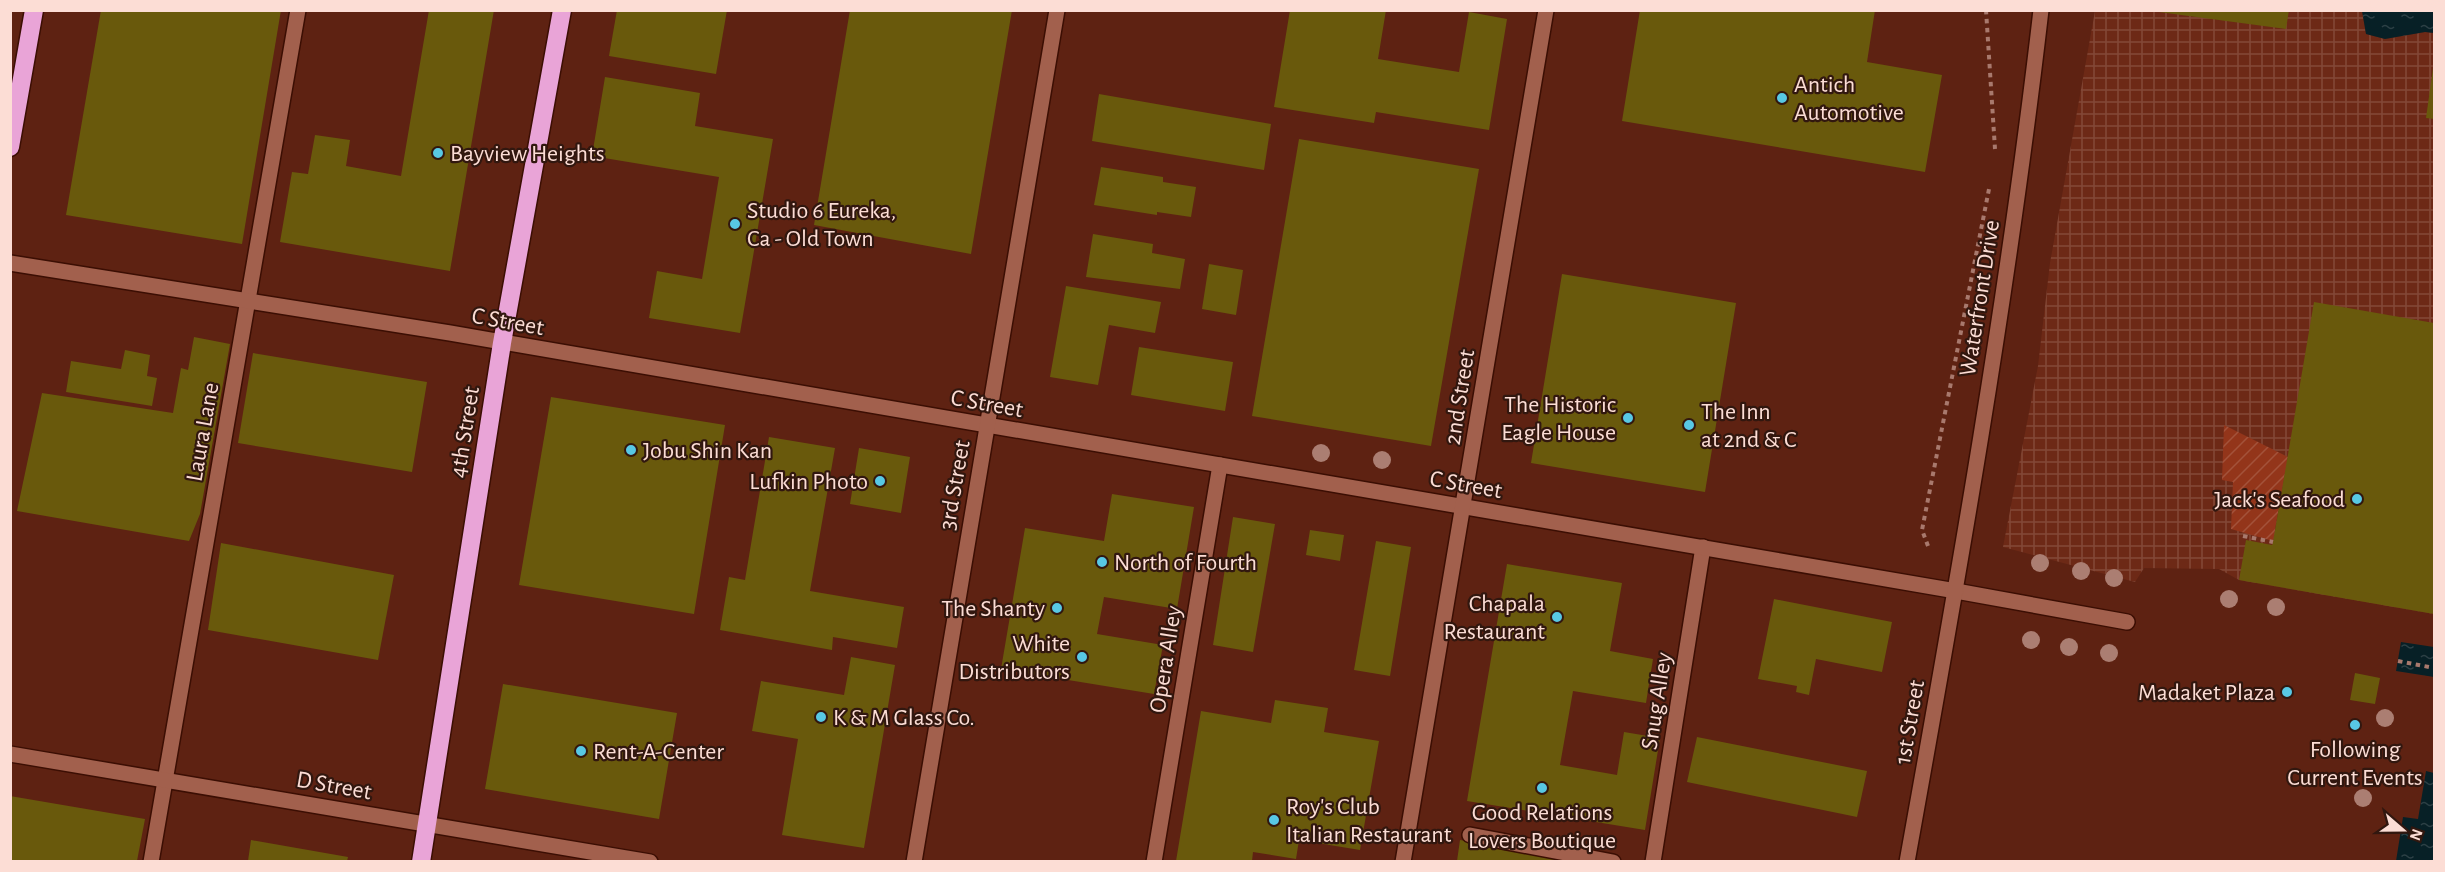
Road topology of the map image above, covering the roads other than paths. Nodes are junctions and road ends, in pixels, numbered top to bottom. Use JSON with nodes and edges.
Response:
{"nodes":[{"id":1,"x":34,"y":10,"type":"edge"},
{"id":2,"x":298,"y":10,"type":"edge"},
{"id":3,"x":562,"y":10,"type":"edge"},
{"id":4,"x":1057,"y":10,"type":"edge"},
{"id":5,"x":1546,"y":10,"type":"edge"},
{"id":6,"x":2041,"y":10,"type":"edge"},
{"id":7,"x":10,"y":147,"type":"edge"},
{"id":8,"x":10,"y":263,"type":"edge"},
{"id":9,"x":248,"y":300,"type":"junction"},
{"id":10,"x":502,"y":343,"type":"junction"},
{"id":11,"x":988,"y":425,"type":"junction"},
{"id":12,"x":1220,"y":465,"type":"junction"},
{"id":13,"x":1463,"y":506,"type":"junction"},
{"id":14,"x":1703,"y":547,"type":"junction"},
{"id":15,"x":1956,"y":591,"type":"junction"},
{"id":16,"x":2127,"y":622,"type":"dead end"},
{"id":17,"x":10,"y":754,"type":"edge"},
{"id":18,"x":165,"y":780,"type":"junction"},
{"id":19,"x":427,"y":825,"type":"junction"},
{"id":20,"x":1470,"y":835,"type":"dead end"},
{"id":21,"x":151,"y":861,"type":"edge"},
{"id":22,"x":421,"y":861,"type":"edge"},
{"id":23,"x":650,"y":861,"type":"edge"},
{"id":24,"x":914,"y":861,"type":"edge"},
{"id":25,"x":1154,"y":861,"type":"edge"},
{"id":26,"x":1403,"y":861,"type":"edge"},
{"id":27,"x":1613,"y":861,"type":"edge"},
{"id":28,"x":1653,"y":861,"type":"edge"},
{"id":29,"x":1907,"y":861,"type":"edge"}],
"edges":[{"from":1,"to":7,"type":"highway"},
{"from":2,"to":9,"type":"street","name":"Laura Lane"},
{"from":3,"to":10,"type":"highway","name":"4th Street"},
{"from":4,"to":11,"type":"street","name":"3rd Street"},
{"from":5,"to":13,"type":"street","name":"2nd Street"},
{"from":6,"to":15,"type":"street","name":"Waterfront Drive"},
{"from":8,"to":9,"type":"street","name":"C Street"},
{"from":9,"to":10,"type":"street","name":"C Street"},
{"from":9,"to":18,"type":"street","name":"Laura Lane"},
{"from":10,"to":11,"type":"street","name":"C Street"},
{"from":10,"to":19,"type":"highway","name":"4th Street"},
{"from":11,"to":12,"type":"street","name":"C Street"},
{"from":11,"to":24,"type":"street","name":"3rd Street"},
{"from":12,"to":13,"type":"street","name":"C Street"},
{"from":12,"to":25,"type":"street","name":"Opera Alley"},
{"from":13,"to":14,"type":"street","name":"C Street"},
{"from":13,"to":26,"type":"street","name":"2nd Street"},
{"from":14,"to":15,"type":"street","name":"C Street"},
{"from":14,"to":28,"type":"street","name":"Snug Alley"},
{"from":15,"to":16,"type":"street","name":"C Street"},
{"from":15,"to":29,"type":"street","name":"1st Street"},
{"from":17,"to":18,"type":"street","name":"D Street"},
{"from":18,"to":19,"type":"street","name":"D Street"},
{"from":18,"to":21,"type":"street","name":"Laura Lane"},
{"from":19,"to":22,"type":"highway","name":"4th Street"},
{"from":19,"to":23,"type":"street","name":"D Street"},
{"from":20,"to":27,"type":"street"}]}
